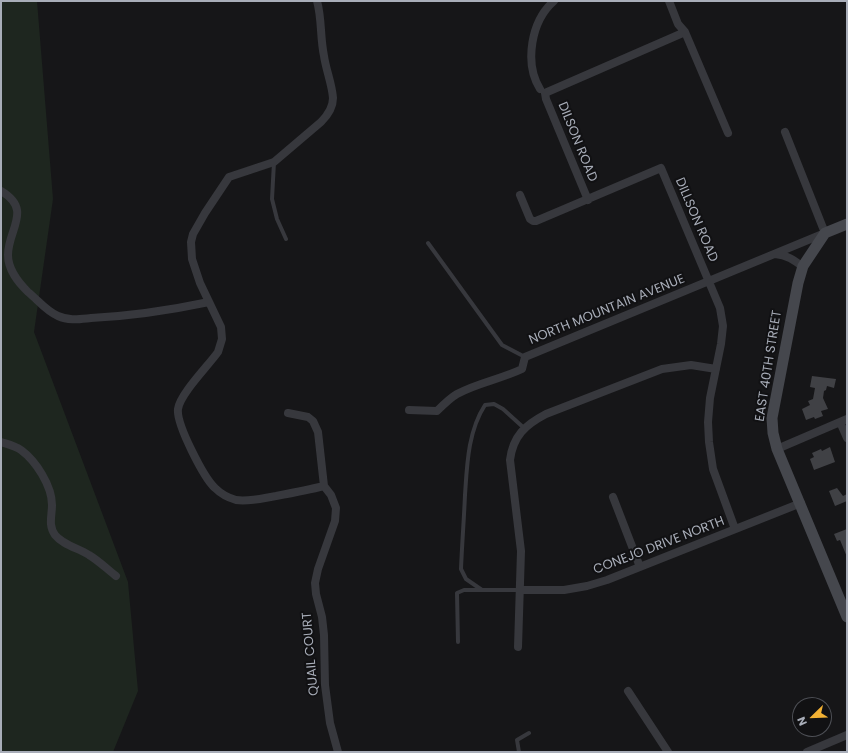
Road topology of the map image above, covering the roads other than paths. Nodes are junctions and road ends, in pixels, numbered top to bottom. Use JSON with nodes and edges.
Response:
{"nodes":[{"id":1,"x":317,"y":1,"type":"edge"},
{"id":2,"x":554,"y":1,"type":"edge"},
{"id":3,"x":669,"y":1,"type":"edge"},
{"id":4,"x":685,"y":32,"type":"junction"},
{"id":5,"x":542,"y":91,"type":"junction"},
{"id":6,"x":785,"y":132,"type":"dead end"},
{"id":7,"x":728,"y":133,"type":"dead end"},
{"id":8,"x":274,"y":162,"type":"junction"},
{"id":9,"x":1,"y":191,"type":"edge"},
{"id":10,"x":520,"y":195,"type":"dead end"},
{"id":11,"x":588,"y":200,"type":"junction"},
{"id":12,"x":847,"y":224,"type":"edge"},
{"id":13,"x":825,"y":234,"type":"junction"},
{"id":14,"x":286,"y":239,"type":"dead end"},
{"id":15,"x":428,"y":243,"type":"dead end"},
{"id":16,"x":775,"y":254,"type":"junction"},
{"id":17,"x":803,"y":267,"type":"junction"},
{"id":18,"x":709,"y":281,"type":"junction"},
{"id":19,"x":209,"y":302,"type":"junction"},
{"id":20,"x":525,"y":357,"type":"junction"},
{"id":21,"x":716,"y":369,"type":"junction"},
{"id":22,"x":409,"y":410,"type":"dead end"},
{"id":23,"x":288,"y":413,"type":"dead end"},
{"id":24,"x":844,"y":421,"type":"edge"},
{"id":25,"x":524,"y":428,"type":"junction"},
{"id":26,"x":847,"y":438,"type":"edge"},
{"id":27,"x":1,"y":442,"type":"edge"},
{"id":28,"x":777,"y":449,"type":"junction"},
{"id":29,"x":324,"y":486,"type":"junction"},
{"id":30,"x":613,"y":497,"type":"dead end"},
{"id":31,"x":801,"y":503,"type":"junction"},
{"id":32,"x":735,"y":529,"type":"junction"},
{"id":33,"x":640,"y":567,"type":"junction"},
{"id":34,"x":116,"y":576,"type":"dead end"},
{"id":35,"x":482,"y":590,"type":"junction"},
{"id":36,"x":521,"y":590,"type":"junction"},
{"id":37,"x":847,"y":617,"type":"edge"},
{"id":38,"x":458,"y":642,"type":"dead end"},
{"id":39,"x":518,"y":647,"type":"dead end"},
{"id":40,"x":628,"y":691,"type":"dead end"},
{"id":41,"x":529,"y":733,"type":"dead end"},
{"id":42,"x":847,"y":734,"type":"edge"},
{"id":43,"x":338,"y":752,"type":"edge"},
{"id":44,"x":519,"y":752,"type":"edge"},
{"id":45,"x":668,"y":752,"type":"edge"},
{"id":46,"x":807,"y":752,"type":"edge"}],
"edges":[{"from":1,"to":8,"type":"street"},
{"from":2,"to":5,"type":"street","name":"DILSON ROAD"},
{"from":3,"to":4,"type":"street"},
{"from":4,"to":5,"type":"street"},
{"from":4,"to":7,"type":"street"},
{"from":5,"to":11,"type":"street","name":"DILSON ROAD"},
{"from":6,"to":13,"type":"street"},
{"from":8,"to":14,"type":"lane"},
{"from":8,"to":19,"type":"street"},
{"from":9,"to":19,"type":"street"},
{"from":10,"to":11,"type":"street"},
{"from":11,"to":18,"type":"street","name":"DILLSON ROAD"},
{"from":12,"to":13,"type":"main road"},
{"from":13,"to":16,"type":"street","name":"NORTH MOUNTAIN AVENUE"},
{"from":13,"to":17,"type":"main road","name":"EAST 40TH STREET"},
{"from":15,"to":20,"type":"lane"},
{"from":16,"to":17,"type":"street"},
{"from":16,"to":18,"type":"street","name":"NORTH MOUNTAIN AVENUE"},
{"from":17,"to":28,"type":"main road","name":"EAST 40TH STREET"},
{"from":18,"to":20,"type":"street","name":"NORTH MOUNTAIN AVENUE"},
{"from":18,"to":21,"type":"street","name":"DILLSON ROAD"},
{"from":19,"to":29,"type":"street"},
{"from":20,"to":22,"type":"street","name":"NORTH MOUNTAIN AVENUE"},
{"from":21,"to":25,"type":"street"},
{"from":21,"to":32,"type":"street","name":"DILLSON ROAD"},
{"from":23,"to":29,"type":"street","name":"QUAIL COURT"},
{"from":24,"to":26,"type":"street"},
{"from":24,"to":28,"type":"street"},
{"from":25,"to":35,"type":"lane"},
{"from":25,"to":36,"type":"street"},
{"from":27,"to":34,"type":"street"},
{"from":28,"to":31,"type":"main road","name":"EAST 40TH STREET"},
{"from":29,"to":43,"type":"street","name":"QUAIL COURT"},
{"from":30,"to":33,"type":"street"},
{"from":31,"to":32,"type":"street","name":"CONEJO DRIVE NORTH"},
{"from":31,"to":37,"type":"main road","name":"EAST 40TH STREET"},
{"from":32,"to":33,"type":"street","name":"CONEJO DRIVE NORTH"},
{"from":33,"to":36,"type":"street","name":"CONEJO DRIVE NORTH"},
{"from":35,"to":36,"type":"lane"},
{"from":35,"to":38,"type":"lane"},
{"from":36,"to":39,"type":"street"},
{"from":40,"to":45,"type":"street"},
{"from":41,"to":44,"type":"lane"},
{"from":42,"to":46,"type":"street"}]}
